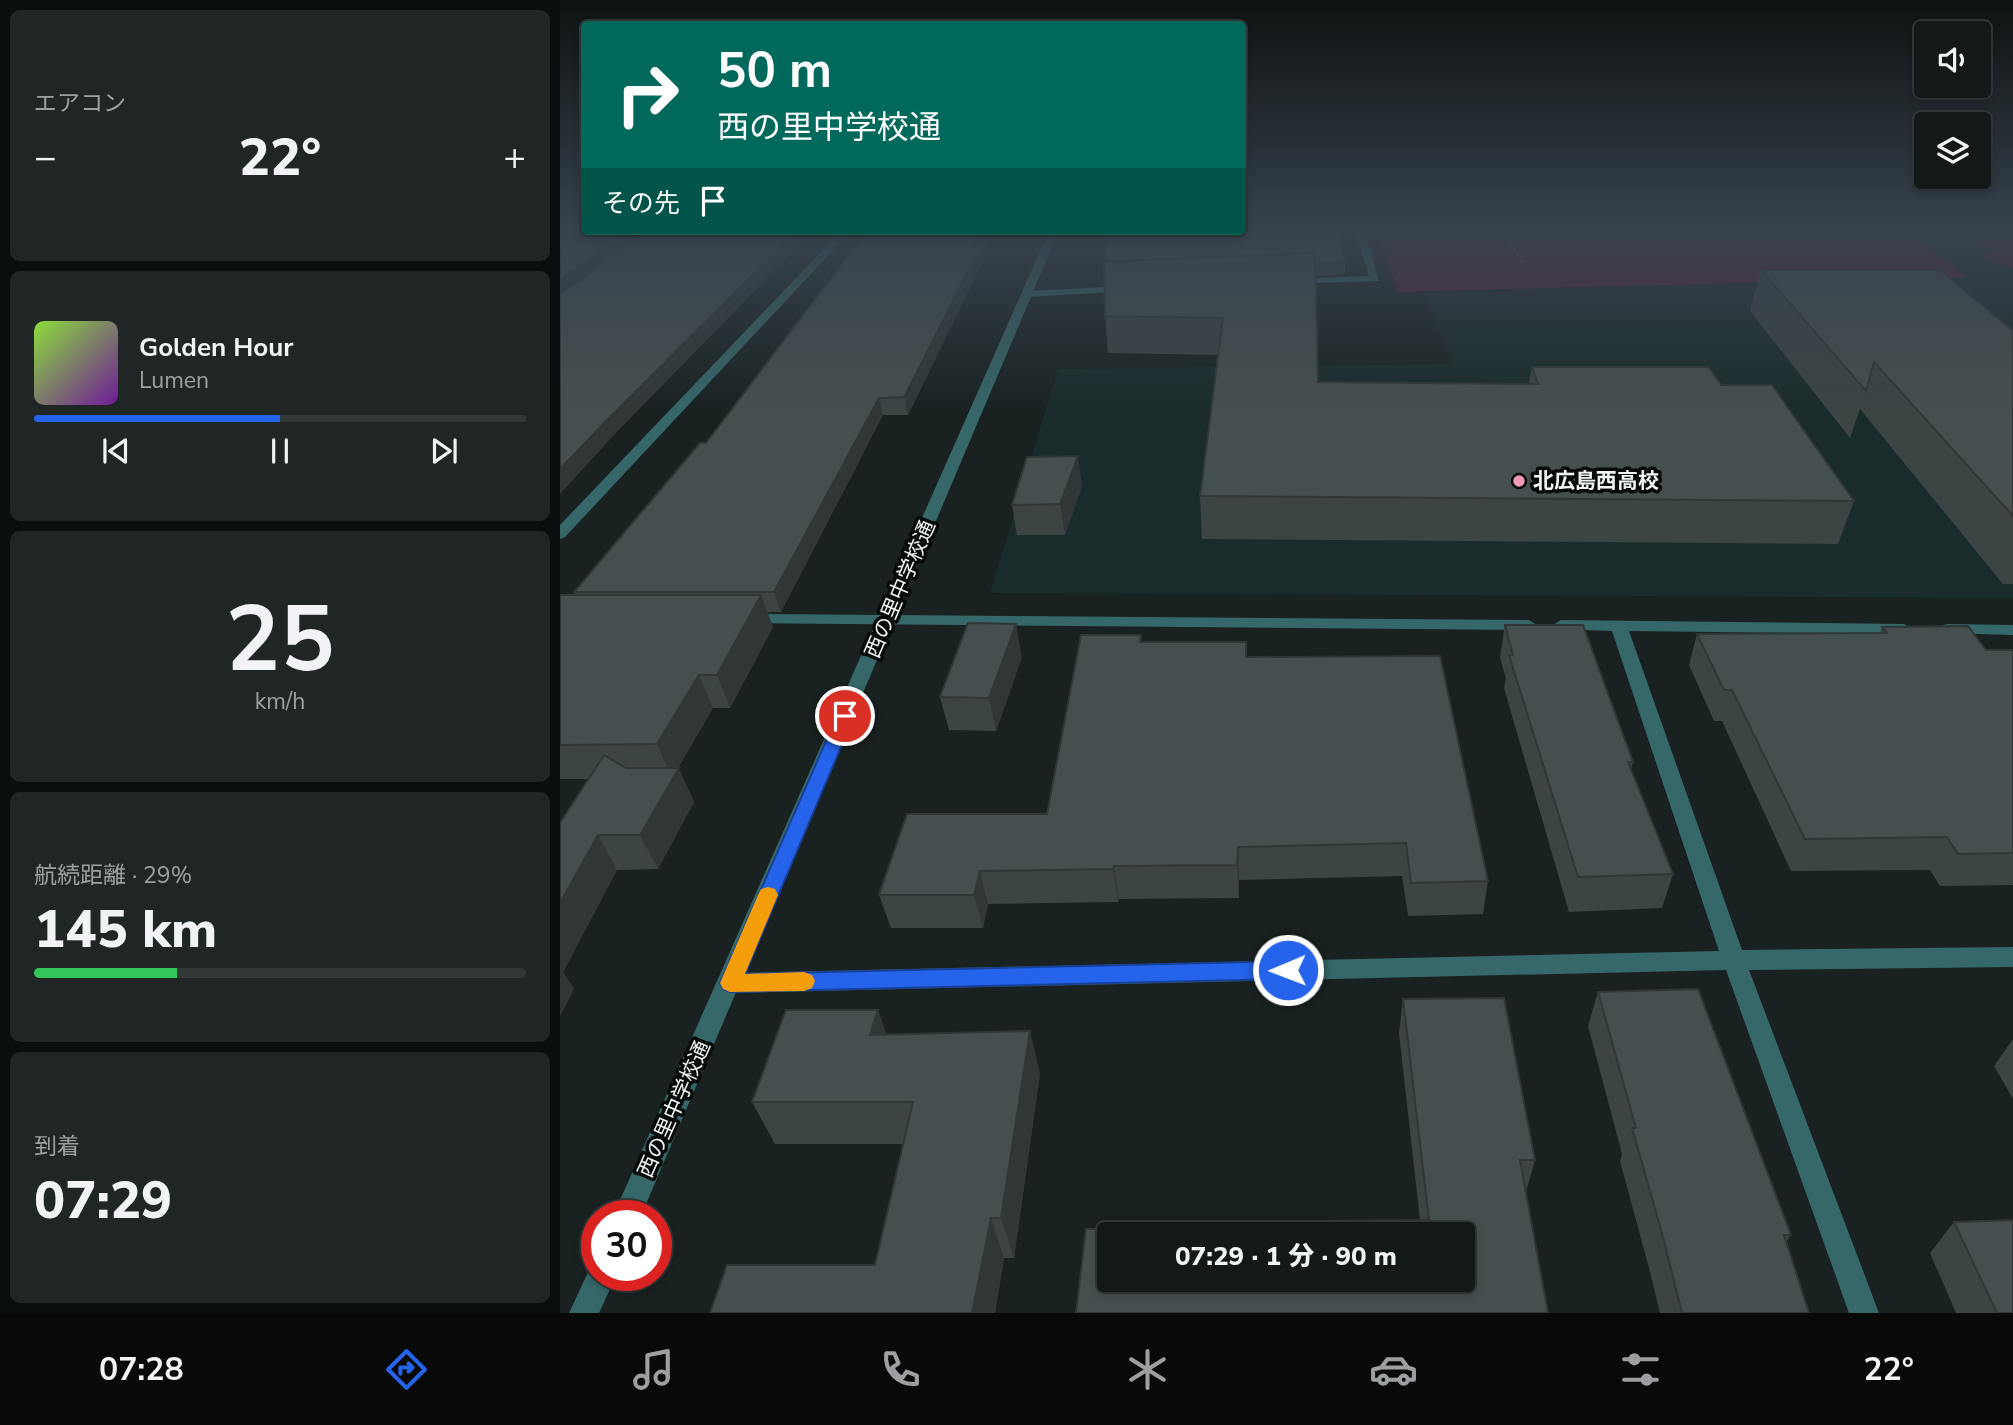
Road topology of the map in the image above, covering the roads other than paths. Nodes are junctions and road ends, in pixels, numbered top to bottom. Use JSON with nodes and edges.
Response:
{"nodes":[{"id":1,"x":789,"y":291,"type":"edge"},
{"id":2,"x":1089,"y":291,"type":"edge"},
{"id":3,"x":1028,"y":294,"type":"joint"},
{"id":4,"x":560,"y":534,"type":"edge"},
{"id":5,"x":887,"y":619,"type":"junction"},
{"id":6,"x":737,"y":620,"type":"edge"},
{"id":7,"x":1619,"y":626,"type":"junction"},
{"id":8,"x":2013,"y":630,"type":"edge"},
{"id":9,"x":2013,"y":957,"type":"edge"},
{"id":10,"x":1734,"y":960,"type":"junction"},
{"id":11,"x":730,"y":983,"type":"junction"},
{"id":12,"x":634,"y":1200,"type":"edge"},
{"id":13,"x":594,"y":1291,"type":"edge"},
{"id":14,"x":584,"y":1313,"type":"edge"},
{"id":15,"x":1864,"y":1313,"type":"edge"}],
"edges":[{"from":1,"to":4,"type":"street"},
{"from":2,"to":3,"type":"street"},
{"from":3,"to":5,"type":"street","name":"西の里中学校通"},
{"from":5,"to":6,"type":"street"},
{"from":5,"to":7,"type":"street"},
{"from":5,"to":11,"type":"street","name":"西の里中学校通"},
{"from":7,"to":8,"type":"street"},
{"from":7,"to":10,"type":"street"},
{"from":9,"to":10,"type":"street"},
{"from":10,"to":11,"type":"street"},
{"from":10,"to":15,"type":"street"},
{"from":11,"to":12,"type":"street","name":"西の里中学校通"},
{"from":13,"to":14,"type":"street"}]}
